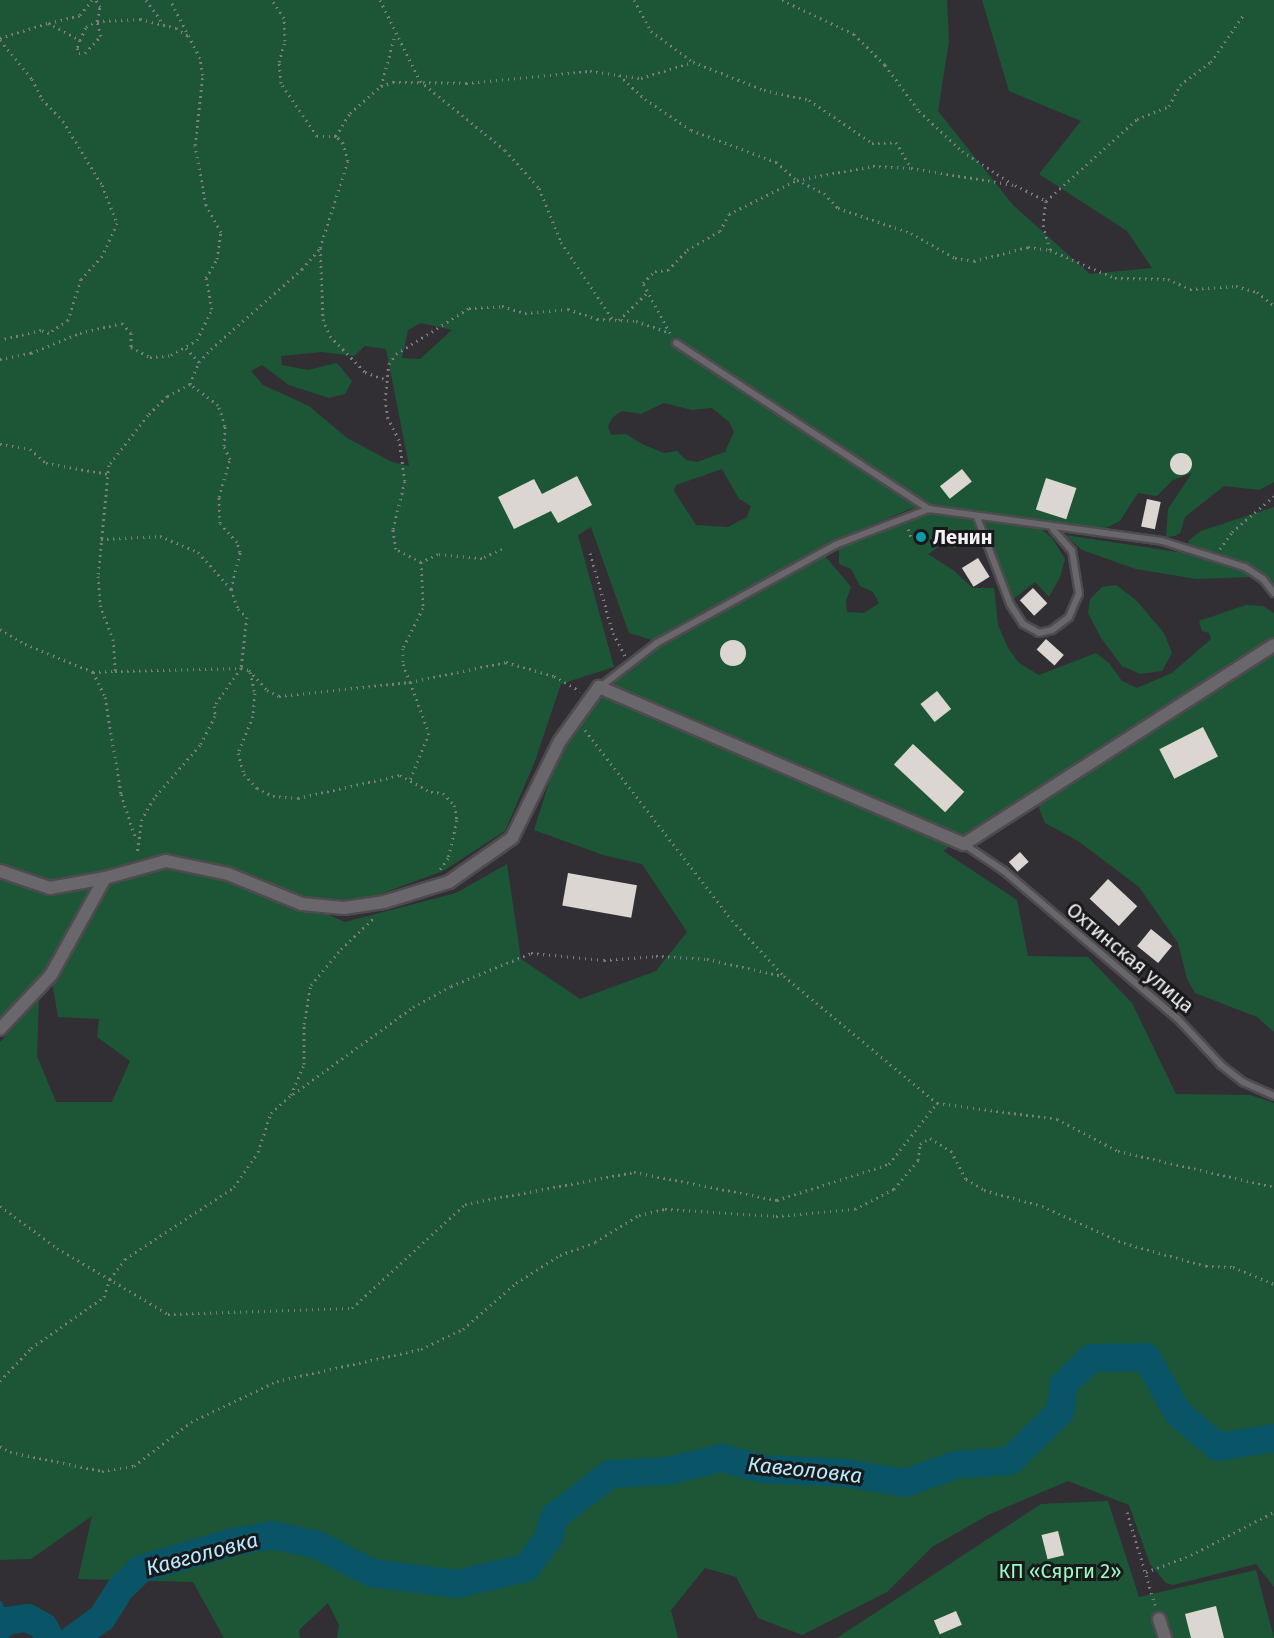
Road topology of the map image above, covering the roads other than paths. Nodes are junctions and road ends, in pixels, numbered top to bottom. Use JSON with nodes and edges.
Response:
{"nodes":[{"id":1,"x":676,"y":343,"type":"road end"},
{"id":2,"x":929,"y":509,"type":"junction"},
{"id":3,"x":977,"y":518,"type":"junction"},
{"id":4,"x":1053,"y":529,"type":"junction"},
{"id":5,"x":1274,"y":593,"type":"edge"},
{"id":6,"x":1274,"y":645,"type":"edge"},
{"id":7,"x":599,"y":687,"type":"junction"},
{"id":8,"x":964,"y":844,"type":"junction"},
{"id":9,"x":0,"y":871,"type":"edge"},
{"id":10,"x":105,"y":878,"type":"junction"},
{"id":11,"x":0,"y":1029,"type":"edge"},
{"id":12,"x":1274,"y":1096,"type":"edge"},
{"id":13,"x":1159,"y":1619,"type":"road end"},
{"id":14,"x":1165,"y":1638,"type":"edge"}],
"edges":[{"from":1,"to":2,"type":"lane"},
{"from":2,"to":3,"type":"lane"},
{"from":2,"to":7,"type":"lane"},
{"from":3,"to":4,"type":"lane"},
{"from":3,"to":4,"type":"lane"},
{"from":4,"to":5,"type":"lane"},
{"from":6,"to":8,"type":"street"},
{"from":7,"to":8,"type":"street"},
{"from":7,"to":10,"type":"street"},
{"from":8,"to":12,"type":"lane","name":"Охтинская улица"},
{"from":9,"to":10,"type":"street"},
{"from":10,"to":11,"type":"street"},
{"from":13,"to":14,"type":"street"}]}
